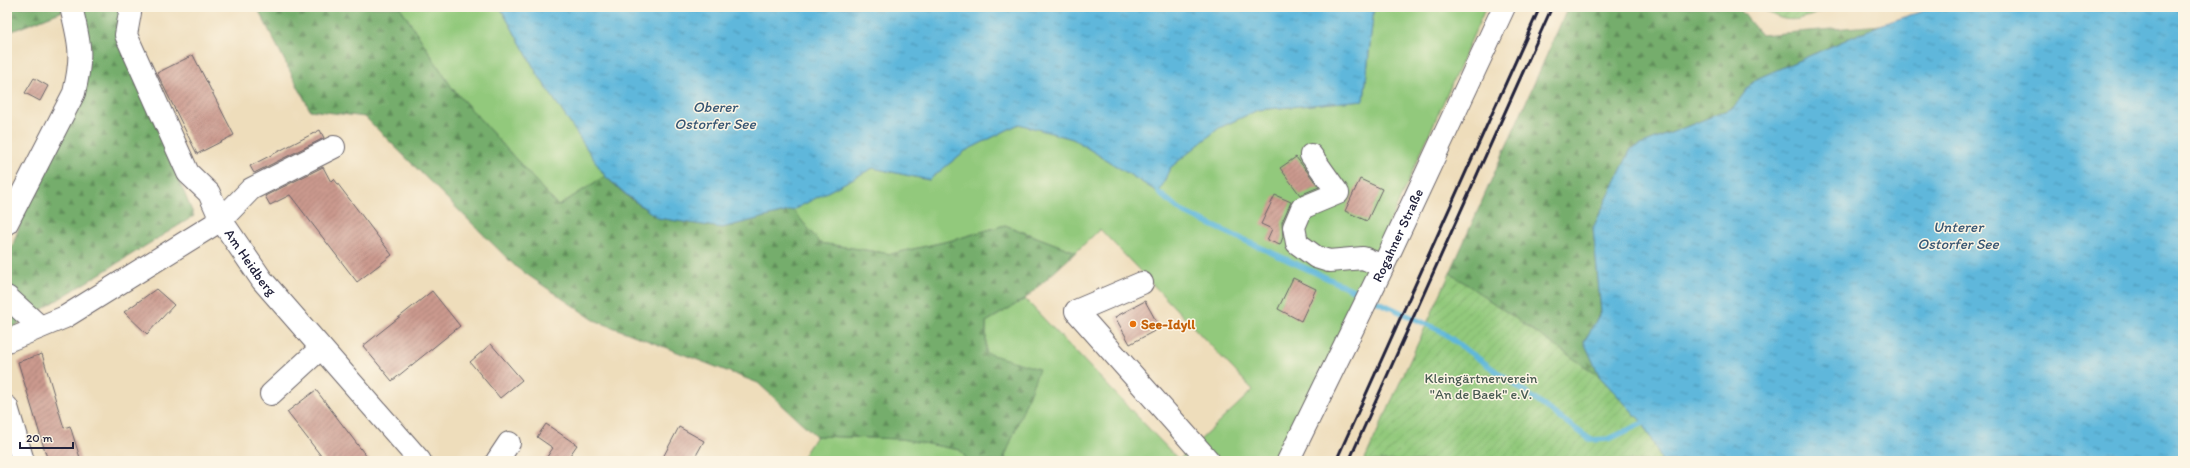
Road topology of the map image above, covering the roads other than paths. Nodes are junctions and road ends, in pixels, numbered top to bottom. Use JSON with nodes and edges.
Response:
{"nodes":[{"id":1,"x":71,"y":7,"type":"edge"},
{"id":2,"x":131,"y":7,"type":"edge"},
{"id":3,"x":1504,"y":7,"type":"edge"},
{"id":4,"x":334,"y":147,"type":"dead end"},
{"id":5,"x":1311,"y":155,"type":"dead end"},
{"id":6,"x":221,"y":220,"type":"junction"},
{"id":7,"x":7,"y":223,"type":"edge"},
{"id":8,"x":1380,"y":272,"type":"junction"},
{"id":9,"x":1142,"y":283,"type":"dead end"},
{"id":10,"x":7,"y":297,"type":"edge"},
{"id":11,"x":40,"y":327,"type":"junction"},
{"id":12,"x":7,"y":341,"type":"edge"},
{"id":13,"x":321,"y":348,"type":"junction"},
{"id":14,"x":271,"y":394,"type":"dead end"},
{"id":15,"x":7,"y":408,"type":"edge"},
{"id":16,"x":412,"y":459,"type":"edge"},
{"id":17,"x":23,"y":461,"type":"edge"},
{"id":18,"x":1210,"y":461,"type":"edge"},
{"id":19,"x":1288,"y":461,"type":"edge"}],
"edges":[{"from":1,"to":7,"type":"street"},
{"from":2,"to":6,"type":"street"},
{"from":3,"to":8,"type":"street","name":"Rogahner Straße"},
{"from":4,"to":6,"type":"street"},
{"from":5,"to":8,"type":"street"},
{"from":6,"to":11,"type":"street","name":"Am Heidberg"},
{"from":6,"to":13,"type":"street","name":"Am Heidberg"},
{"from":8,"to":19,"type":"street","name":"Rogahner Straße"},
{"from":9,"to":18,"type":"street"},
{"from":10,"to":11,"type":"street"},
{"from":11,"to":12,"type":"street","name":"Am Heidberg"},
{"from":13,"to":14,"type":"street"},
{"from":13,"to":16,"type":"street","name":"Am Heidberg"},
{"from":15,"to":17,"type":"street"}]}
